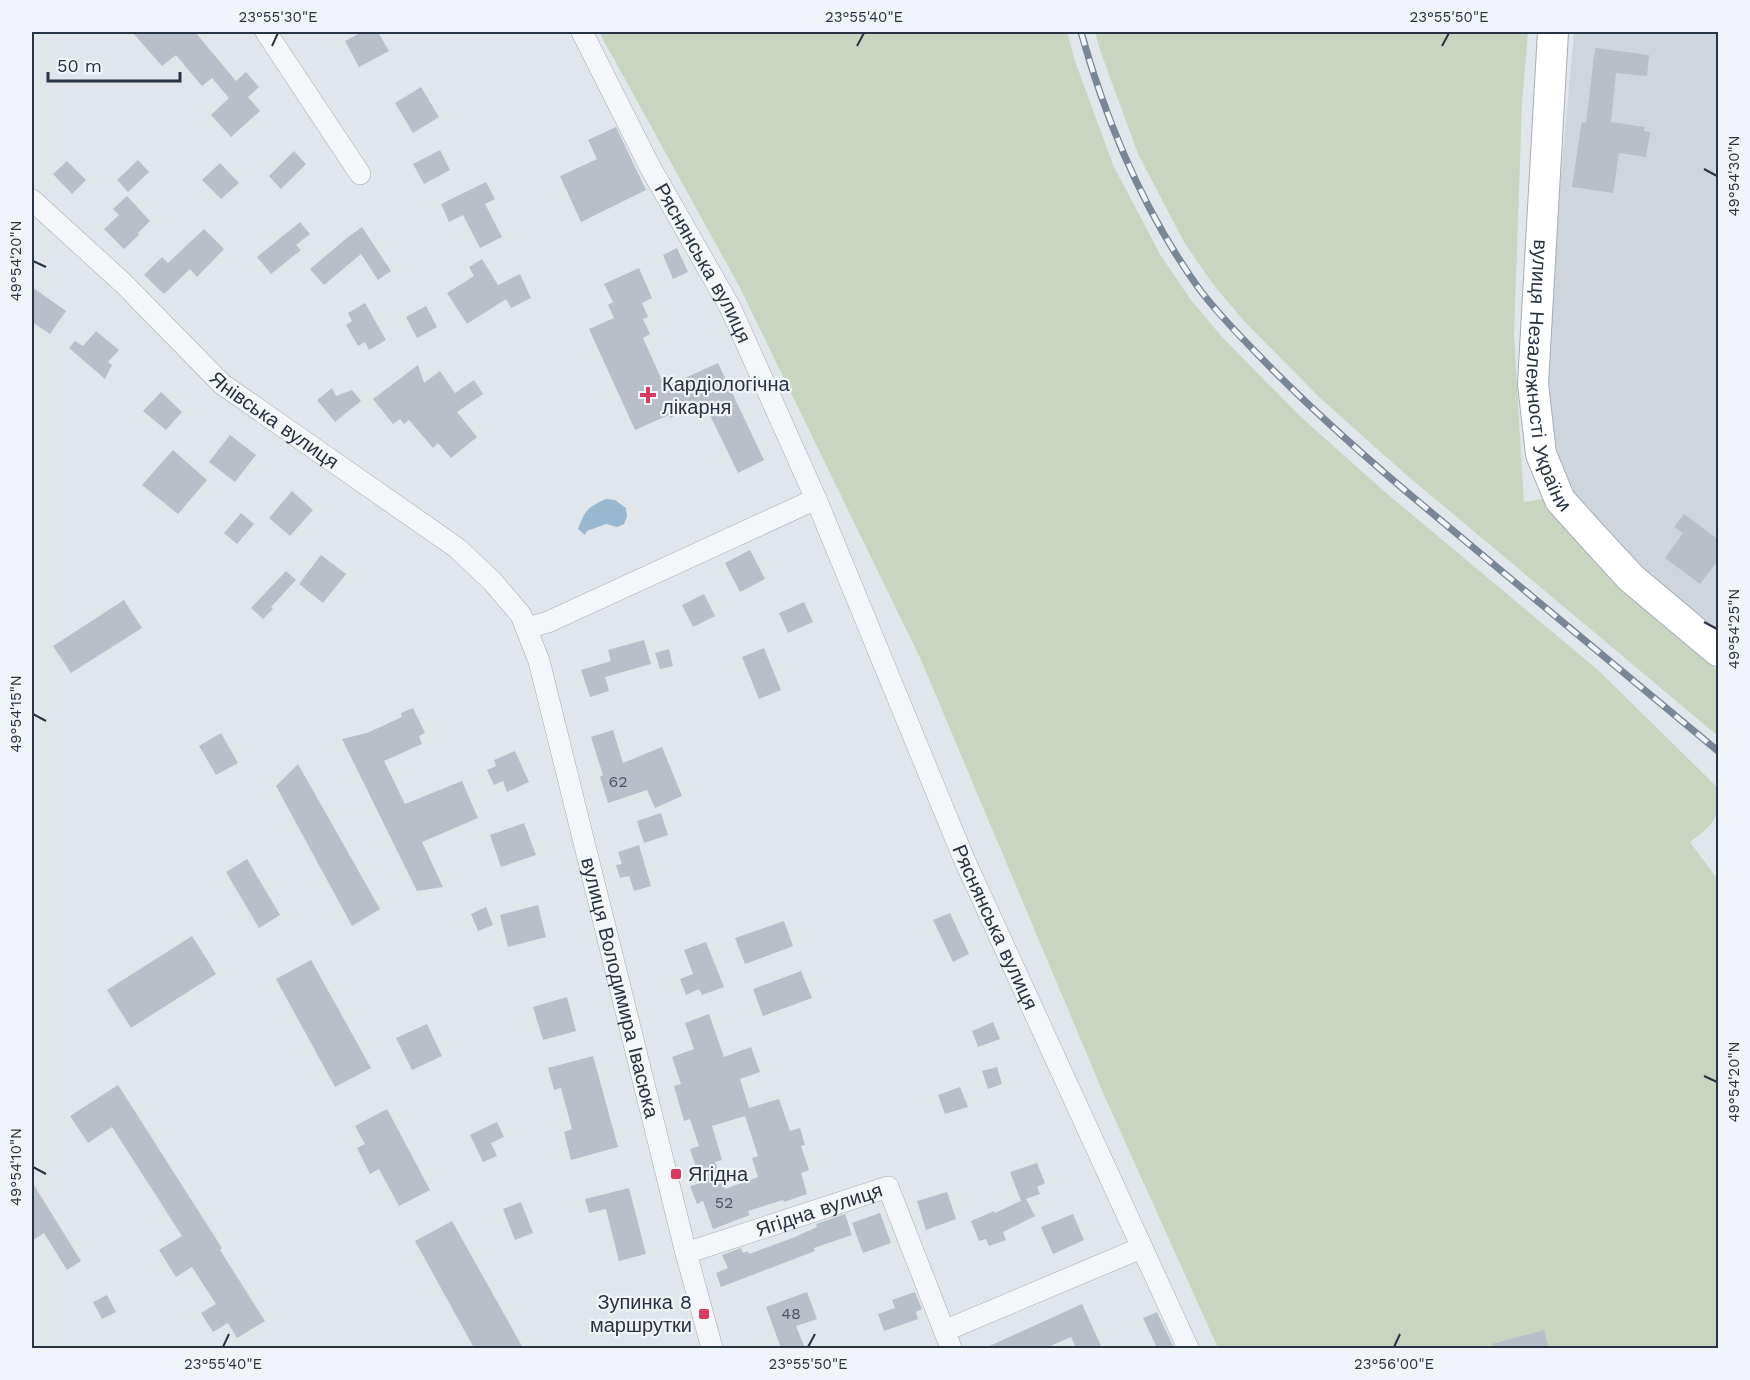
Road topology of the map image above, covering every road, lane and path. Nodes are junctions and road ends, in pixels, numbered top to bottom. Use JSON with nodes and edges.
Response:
{"nodes":[{"id":1,"x":266,"y":32,"type":"edge"},
{"id":2,"x":582,"y":32,"type":"edge"},
{"id":3,"x":1553,"y":32,"type":"edge"},
{"id":4,"x":360,"y":174,"type":"dead end"},
{"id":5,"x":32,"y":200,"type":"edge"},
{"id":6,"x":816,"y":499,"type":"junction"},
{"id":7,"x":527,"y":628,"type":"junction"},
{"id":8,"x":1719,"y":651,"type":"edge"},
{"id":9,"x":1141,"y":1248,"type":"junction"},
{"id":10,"x":686,"y":1253,"type":"junction"},
{"id":11,"x":948,"y":1340,"type":"edge"},
{"id":12,"x":712,"y":1348,"type":"edge"},
{"id":13,"x":1188,"y":1348,"type":"edge"}],
"edges":[{"from":1,"to":4,"type":"street"},
{"from":2,"to":6,"type":"street","name":"Ряснянська вулиця"},
{"from":3,"to":8,"type":"main road","name":"вулиця Незалежності України"},
{"from":5,"to":7,"type":"street","name":"Янівська вулиця"},
{"from":6,"to":7,"type":"street"},
{"from":6,"to":9,"type":"street","name":"Ряснянська вулиця"},
{"from":7,"to":10,"type":"street","name":"вулиця Володимира Івасюка"},
{"from":9,"to":11,"type":"street"},
{"from":9,"to":13,"type":"street","name":"Ряснянська вулиця"},
{"from":10,"to":11,"type":"street","name":"Ягідна вулиця"},
{"from":10,"to":12,"type":"street","name":"вулиця Володимира Івасюка"}]}
